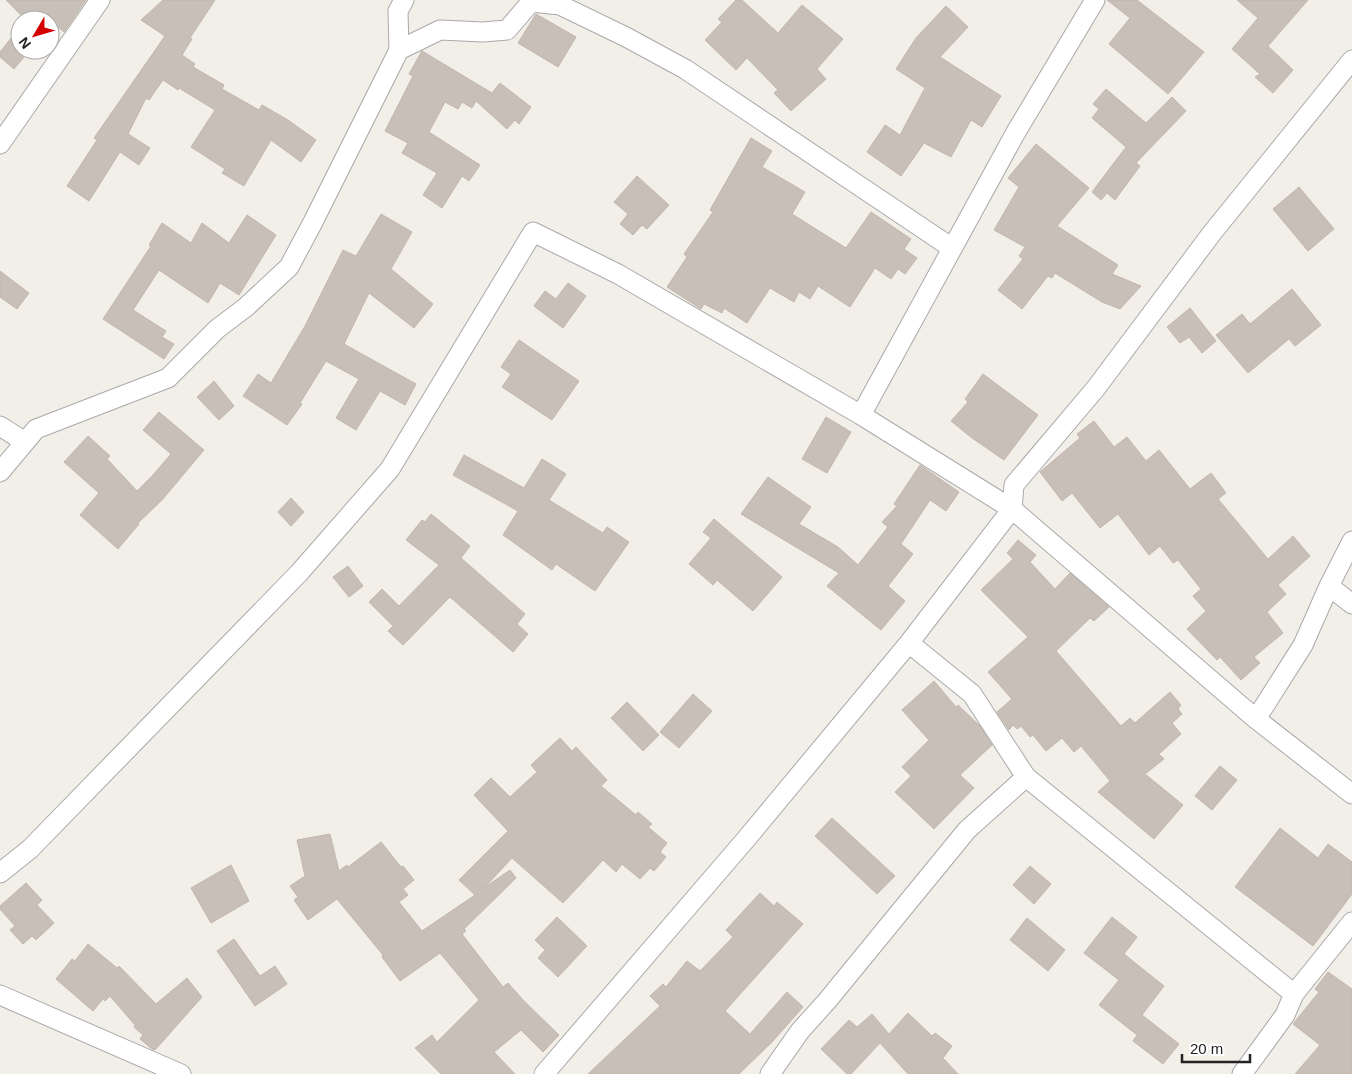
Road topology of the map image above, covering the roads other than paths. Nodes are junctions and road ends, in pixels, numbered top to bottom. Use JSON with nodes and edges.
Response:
{"nodes":[{"id":1,"x":100,"y":0,"type":"edge"},
{"id":2,"x":404,"y":0,"type":"edge"},
{"id":3,"x":1095,"y":0,"type":"edge"},
{"id":4,"x":399,"y":50,"type":"junction"},
{"id":5,"x":1352,"y":60,"type":"edge"},
{"id":6,"x":0,"y":144,"type":"edge"},
{"id":7,"x":952,"y":248,"type":"junction"},
{"id":8,"x":861,"y":415,"type":"junction"},
{"id":9,"x":0,"y":426,"type":"edge"},
{"id":10,"x":25,"y":442,"type":"junction"},
{"id":11,"x":0,"y":472,"type":"edge"},
{"id":12,"x":1012,"y":509,"type":"junction"},
{"id":13,"x":1352,"y":541,"type":"edge"},
{"id":14,"x":1329,"y":586,"type":"junction"},
{"id":15,"x":1352,"y":604,"type":"edge"},
{"id":16,"x":909,"y":643,"type":"junction"},
{"id":17,"x":1256,"y":719,"type":"junction"},
{"id":18,"x":1026,"y":777,"type":"junction"},
{"id":19,"x":1352,"y":794,"type":"edge"},
{"id":20,"x":0,"y":873,"type":"edge"},
{"id":21,"x":1352,"y":922,"type":"edge"},
{"id":22,"x":1294,"y":994,"type":"junction"},
{"id":23,"x":0,"y":995,"type":"edge"},
{"id":24,"x":181,"y":1074,"type":"edge"},
{"id":25,"x":544,"y":1074,"type":"edge"},
{"id":26,"x":770,"y":1074,"type":"edge"},
{"id":27,"x":1242,"y":1074,"type":"edge"}],
"edges":[{"from":1,"to":6,"type":"street"},
{"from":2,"to":4,"type":"street"},
{"from":3,"to":7,"type":"street"},
{"from":4,"to":7,"type":"street"},
{"from":4,"to":10,"type":"street"},
{"from":5,"to":12,"type":"street"},
{"from":7,"to":8,"type":"street"},
{"from":8,"to":12,"type":"street"},
{"from":8,"to":20,"type":"street"},
{"from":9,"to":10,"type":"street"},
{"from":10,"to":11,"type":"street"},
{"from":12,"to":16,"type":"street"},
{"from":12,"to":17,"type":"street"},
{"from":13,"to":14,"type":"street"},
{"from":14,"to":15,"type":"street"},
{"from":14,"to":17,"type":"street"},
{"from":16,"to":18,"type":"street"},
{"from":16,"to":25,"type":"street"},
{"from":17,"to":19,"type":"street"},
{"from":18,"to":22,"type":"street"},
{"from":18,"to":26,"type":"street"},
{"from":21,"to":22,"type":"street"},
{"from":22,"to":27,"type":"street"},
{"from":23,"to":24,"type":"street"}]}
